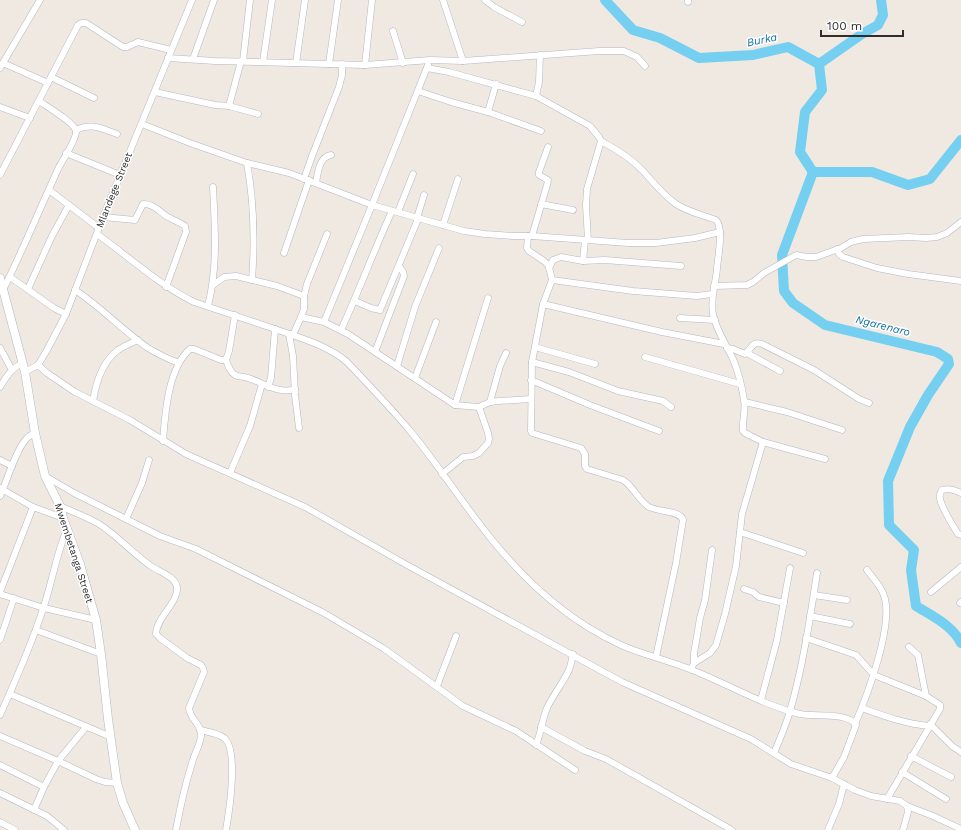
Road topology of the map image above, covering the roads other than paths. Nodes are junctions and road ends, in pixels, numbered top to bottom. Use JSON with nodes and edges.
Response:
{"nodes":[{"id":1,"x":40,"y":0,"type":"edge"},
{"id":2,"x":192,"y":0,"type":"edge"},
{"id":3,"x":214,"y":0,"type":"edge"},
{"id":4,"x":250,"y":0,"type":"edge"},
{"id":5,"x":272,"y":0,"type":"edge"},
{"id":6,"x":306,"y":0,"type":"edge"},
{"id":7,"x":338,"y":0,"type":"edge"},
{"id":8,"x":372,"y":0,"type":"edge"},
{"id":9,"x":443,"y":0,"type":"edge"},
{"id":10,"x":485,"y":0,"type":"edge"},
{"id":11,"x":522,"y":22,"type":"dead end"},
{"id":12,"x":393,"y":31,"type":"dead end"},
{"id":13,"x":171,"y":50,"type":"junction"},
{"id":14,"x":540,"y":55,"type":"junction"},
{"id":15,"x":168,"y":58,"type":"junction"},
{"id":16,"x":193,"y":59,"type":"junction"},
{"id":17,"x":430,"y":60,"type":"junction"},
{"id":18,"x":242,"y":61,"type":"junction"},
{"id":19,"x":463,"y":61,"type":"junction"},
{"id":20,"x":263,"y":62,"type":"junction"},
{"id":21,"x":296,"y":63,"type":"junction"},
{"id":22,"x":403,"y":63,"type":"junction"},
{"id":23,"x":329,"y":64,"type":"junction"},
{"id":24,"x":342,"y":64,"type":"junction"},
{"id":25,"x":2,"y":65,"type":"edge"},
{"id":26,"x":365,"y":65,"type":"junction"},
{"id":27,"x":645,"y":66,"type":"dead end"},
{"id":28,"x":427,"y":68,"type":"junction"},
{"id":29,"x":51,"y":77,"type":"junction"},
{"id":30,"x":48,"y":83,"type":"junction"},
{"id":31,"x":496,"y":84,"type":"junction"},
{"id":32,"x":155,"y":92,"type":"junction"},
{"id":33,"x":418,"y":92,"type":"junction"},
{"id":34,"x":536,"y":96,"type":"junction"},
{"id":35,"x":94,"y":98,"type":"dead end"},
{"id":36,"x":39,"y":101,"type":"junction"},
{"id":37,"x":229,"y":106,"type":"junction"},
{"id":38,"x":0,"y":107,"type":"edge"},
{"id":39,"x":488,"y":112,"type":"junction"},
{"id":40,"x":258,"y":114,"type":"dead end"},
{"id":41,"x":30,"y":118,"type":"junction"},
{"id":42,"x":142,"y":124,"type":"junction"},
{"id":43,"x":76,"y":130,"type":"junction"},
{"id":44,"x":541,"y":132,"type":"dead end"},
{"id":45,"x":117,"y":134,"type":"dead end"},
{"id":46,"x":601,"y":141,"type":"junction"},
{"id":47,"x":548,"y":147,"type":"dead end"},
{"id":48,"x":66,"y":153,"type":"junction"},
{"id":49,"x":332,"y":155,"type":"dead end"},
{"id":50,"x":247,"y":163,"type":"junction"},
{"id":51,"x":413,"y":174,"type":"dead end"},
{"id":52,"x":0,"y":175,"type":"edge"},
{"id":53,"x":120,"y":175,"type":"junction"},
{"id":54,"x":306,"y":179,"type":"junction"},
{"id":55,"x":458,"y":179,"type":"dead end"},
{"id":56,"x":316,"y":183,"type":"junction"},
{"id":57,"x":213,"y":187,"type":"dead end"},
{"id":58,"x":49,"y":190,"type":"junction"},
{"id":59,"x":424,"y":195,"type":"dead end"},
{"id":60,"x":541,"y":204,"type":"junction"},
{"id":61,"x":68,"y":205,"type":"junction"},
{"id":62,"x":372,"y":206,"type":"junction"},
{"id":63,"x":573,"y":210,"type":"dead end"},
{"id":64,"x":395,"y":212,"type":"junction"},
{"id":65,"x":103,"y":217,"type":"junction"},
{"id":66,"x":418,"y":218,"type":"junction"},
{"id":67,"x":961,"y":222,"type":"edge"},
{"id":68,"x":443,"y":225,"type":"junction"},
{"id":69,"x":98,"y":231,"type":"junction"},
{"id":70,"x":720,"y":232,"type":"junction"},
{"id":71,"x":327,"y":234,"type":"dead end"},
{"id":72,"x":530,"y":236,"type":"junction"},
{"id":73,"x":586,"y":240,"type":"junction"},
{"id":74,"x":439,"y":248,"type":"dead end"},
{"id":75,"x":837,"y":249,"type":"junction"},
{"id":76,"x":284,"y":253,"type":"dead end"},
{"id":77,"x":584,"y":261,"type":"junction"},
{"id":78,"x":399,"y":266,"type":"junction"},
{"id":79,"x":681,"y":266,"type":"dead end"},
{"id":80,"x":550,"y":268,"type":"junction"},
{"id":81,"x":10,"y":276,"type":"junction"},
{"id":82,"x":0,"y":278,"type":"edge"},
{"id":83,"x":252,"y":280,"type":"junction"},
{"id":84,"x":552,"y":280,"type":"junction"},
{"id":85,"x":961,"y":281,"type":"edge"},
{"id":86,"x":213,"y":285,"type":"junction"},
{"id":87,"x":714,"y":286,"type":"junction"},
{"id":88,"x":166,"y":287,"type":"junction"},
{"id":89,"x":28,"y":289,"type":"junction"},
{"id":90,"x":3,"y":290,"type":"junction"},
{"id":91,"x":75,"y":290,"type":"junction"},
{"id":92,"x":712,"y":294,"type":"junction"},
{"id":93,"x":304,"y":296,"type":"junction"},
{"id":94,"x":488,"y":298,"type":"dead end"},
{"id":95,"x":355,"y":301,"type":"junction"},
{"id":96,"x":543,"y":304,"type":"junction"},
{"id":97,"x":208,"y":306,"type":"junction"},
{"id":98,"x":66,"y":314,"type":"junction"},
{"id":99,"x":235,"y":315,"type":"junction"},
{"id":100,"x":302,"y":317,"type":"junction"},
{"id":101,"x":680,"y":318,"type":"dead end"},
{"id":102,"x":715,"y":320,"type":"junction"},
{"id":103,"x":324,"y":322,"type":"junction"},
{"id":104,"x":436,"y":322,"type":"dead end"},
{"id":105,"x":275,"y":329,"type":"junction"},
{"id":106,"x":341,"y":330,"type":"junction"},
{"id":107,"x":291,"y":335,"type":"junction"},
{"id":108,"x":138,"y":340,"type":"junction"},
{"id":109,"x":726,"y":346,"type":"junction"},
{"id":110,"x":535,"y":347,"type":"junction"},
{"id":111,"x":0,"y":348,"type":"edge"},
{"id":112,"x":375,"y":352,"type":"junction"},
{"id":113,"x":506,"y":353,"type":"dead end"},
{"id":114,"x":747,"y":353,"type":"junction"},
{"id":115,"x":645,"y":357,"type":"dead end"},
{"id":116,"x":226,"y":360,"type":"junction"},
{"id":117,"x":532,"y":362,"type":"junction"},
{"id":118,"x":22,"y":363,"type":"junction"},
{"id":119,"x":179,"y":363,"type":"junction"},
{"id":120,"x":595,"y":364,"type":"dead end"},
{"id":121,"x":38,"y":365,"type":"junction"},
{"id":122,"x":397,"y":366,"type":"junction"},
{"id":123,"x":12,"y":370,"type":"junction"},
{"id":124,"x":780,"y":371,"type":"dead end"},
{"id":125,"x":25,"y":372,"type":"junction"},
{"id":126,"x":415,"y":378,"type":"junction"},
{"id":127,"x":531,"y":380,"type":"junction"},
{"id":128,"x":740,"y":384,"type":"junction"},
{"id":129,"x":265,"y":386,"type":"junction"},
{"id":130,"x":0,"y":387,"type":"edge"},
{"id":131,"x":295,"y":389,"type":"junction"},
{"id":132,"x":531,"y":399,"type":"junction"},
{"id":133,"x":93,"y":402,"type":"junction"},
{"id":134,"x":490,"y":402,"type":"junction"},
{"id":135,"x":745,"y":402,"type":"junction"},
{"id":136,"x":869,"y":403,"type":"dead end"},
{"id":137,"x":455,"y":405,"type":"junction"},
{"id":138,"x":479,"y":407,"type":"junction"},
{"id":139,"x":671,"y":407,"type":"dead end"},
{"id":140,"x":299,"y":428,"type":"dead end"},
{"id":141,"x":842,"y":430,"type":"dead end"},
{"id":142,"x":659,"y":431,"type":"dead end"},
{"id":143,"x":35,"y":433,"type":"junction"},
{"id":144,"x":163,"y":441,"type":"junction"},
{"id":145,"x":763,"y":442,"type":"junction"},
{"id":146,"x":825,"y":459,"type":"dead end"},
{"id":147,"x":0,"y":460,"type":"edge"},
{"id":148,"x":149,"y":460,"type":"dead end"},
{"id":149,"x":12,"y":466,"type":"junction"},
{"id":150,"x":230,"y":473,"type":"junction"},
{"id":151,"x":442,"y":474,"type":"junction"},
{"id":152,"x":45,"y":476,"type":"junction"},
{"id":153,"x":2,"y":489,"type":"edge"},
{"id":154,"x":961,"y":493,"type":"edge"},
{"id":155,"x":0,"y":496,"type":"edge"},
{"id":156,"x":60,"y":506,"type":"junction"},
{"id":157,"x":34,"y":507,"type":"junction"},
{"id":158,"x":63,"y":518,"type":"junction"},
{"id":159,"x":126,"y":519,"type":"junction"},
{"id":160,"x":67,"y":529,"type":"junction"},
{"id":161,"x":740,"y":532,"type":"junction"},
{"id":162,"x":961,"y":535,"type":"edge"},
{"id":163,"x":712,"y":550,"type":"dead end"},
{"id":164,"x":803,"y":553,"type":"dead end"},
{"id":165,"x":961,"y":567,"type":"edge"},
{"id":166,"x":790,"y":568,"type":"dead end"},
{"id":167,"x":866,"y":570,"type":"dead end"},
{"id":168,"x":818,"y":573,"type":"dead end"},
{"id":169,"x":744,"y":589,"type":"dead end"},
{"id":170,"x":931,"y":592,"type":"dead end"},
{"id":171,"x":0,"y":593,"type":"edge"},
{"id":172,"x":814,"y":595,"type":"junction"},
{"id":173,"x":14,"y":598,"type":"junction"},
{"id":174,"x":847,"y":600,"type":"dead end"},
{"id":175,"x":784,"y":603,"type":"junction"},
{"id":176,"x":44,"y":608,"type":"junction"},
{"id":177,"x":810,"y":616,"type":"junction"},
{"id":178,"x":96,"y":620,"type":"junction"},
{"id":179,"x":850,"y":624,"type":"dead end"},
{"id":180,"x":36,"y":630,"type":"junction"},
{"id":181,"x":456,"y":636,"type":"dead end"},
{"id":182,"x":806,"y":638,"type":"junction"},
{"id":183,"x":0,"y":640,"type":"edge"},
{"id":184,"x":909,"y":647,"type":"dead end"},
{"id":185,"x":101,"y":654,"type":"junction"},
{"id":186,"x":573,"y":654,"type":"junction"},
{"id":187,"x":656,"y":657,"type":"junction"},
{"id":188,"x":694,"y":663,"type":"junction"},
{"id":189,"x":692,"y":670,"type":"junction"},
{"id":190,"x":874,"y":675,"type":"junction"},
{"id":191,"x":437,"y":686,"type":"junction"},
{"id":192,"x":10,"y":694,"type":"junction"},
{"id":193,"x":926,"y":696,"type":"junction"},
{"id":194,"x":761,"y":700,"type":"junction"},
{"id":195,"x":862,"y":708,"type":"junction"},
{"id":196,"x":790,"y":711,"type":"junction"},
{"id":197,"x":0,"y":715,"type":"edge"},
{"id":198,"x":855,"y":724,"type":"junction"},
{"id":199,"x":929,"y":725,"type":"junction"},
{"id":200,"x":86,"y":727,"type":"junction"},
{"id":201,"x":541,"y":727,"type":"junction"},
{"id":202,"x":200,"y":730,"type":"junction"},
{"id":203,"x":0,"y":736,"type":"edge"},
{"id":204,"x":111,"y":737,"type":"junction"},
{"id":205,"x":536,"y":745,"type":"junction"},
{"id":206,"x":961,"y":752,"type":"edge"},
{"id":207,"x":774,"y":753,"type":"junction"},
{"id":208,"x":911,"y":756,"type":"junction"},
{"id":209,"x":58,"y":761,"type":"junction"},
{"id":210,"x":0,"y":765,"type":"edge"},
{"id":211,"x":575,"y":770,"type":"dead end"},
{"id":212,"x":902,"y":772,"type":"junction"},
{"id":213,"x":951,"y":777,"type":"dead end"},
{"id":214,"x":832,"y":778,"type":"junction"},
{"id":215,"x":117,"y":783,"type":"junction"},
{"id":216,"x":844,"y":784,"type":"junction"},
{"id":217,"x":44,"y":787,"type":"junction"},
{"id":218,"x":0,"y":792,"type":"edge"},
{"id":219,"x":887,"y":799,"type":"junction"},
{"id":220,"x":946,"y":799,"type":"dead end"},
{"id":221,"x":907,"y":806,"type":"junction"},
{"id":222,"x":34,"y":810,"type":"junction"},
{"id":223,"x":0,"y":822,"type":"edge"},
{"id":224,"x":961,"y":829,"type":"edge"},
{"id":225,"x":15,"y":830,"type":"edge"},
{"id":226,"x":64,"y":830,"type":"edge"},
{"id":227,"x":135,"y":830,"type":"edge"},
{"id":228,"x":176,"y":830,"type":"edge"},
{"id":229,"x":226,"y":830,"type":"edge"},
{"id":230,"x":732,"y":830,"type":"edge"},
{"id":231,"x":828,"y":830,"type":"edge"},
{"id":232,"x":903,"y":830,"type":"edge"}],
"edges":[{"from":1,"to":25,"type":"street"},
{"from":2,"to":13,"type":"street","name":"Mlandege Street"},
{"from":3,"to":16,"type":"street"},
{"from":4,"to":18,"type":"street"},
{"from":5,"to":20,"type":"street"},
{"from":6,"to":21,"type":"street"},
{"from":7,"to":23,"type":"street"},
{"from":8,"to":26,"type":"street"},
{"from":9,"to":19,"type":"street"},
{"from":10,"to":11,"type":"street"},
{"from":12,"to":22,"type":"street"},
{"from":13,"to":15,"type":"street","name":"Mlandege Street"},
{"from":13,"to":29,"type":"street"},
{"from":14,"to":19,"type":"street"},
{"from":14,"to":27,"type":"street"},
{"from":14,"to":34,"type":"street"},
{"from":15,"to":16,"type":"street"},
{"from":15,"to":32,"type":"street","name":"Mlandege Street"},
{"from":16,"to":18,"type":"street"},
{"from":17,"to":19,"type":"street"},
{"from":17,"to":22,"type":"street"},
{"from":17,"to":28,"type":"street"},
{"from":18,"to":20,"type":"street"},
{"from":18,"to":37,"type":"street"},
{"from":20,"to":21,"type":"street"},
{"from":21,"to":23,"type":"street"},
{"from":22,"to":26,"type":"street"},
{"from":23,"to":24,"type":"street"},
{"from":24,"to":26,"type":"street"},
{"from":24,"to":54,"type":"street"},
{"from":25,"to":30,"type":"street"},
{"from":28,"to":31,"type":"street"},
{"from":28,"to":33,"type":"street"},
{"from":29,"to":30,"type":"street"},
{"from":29,"to":35,"type":"street"},
{"from":30,"to":36,"type":"street"},
{"from":31,"to":34,"type":"street"},
{"from":31,"to":39,"type":"street"},
{"from":32,"to":37,"type":"street"},
{"from":32,"to":42,"type":"street","name":"Mlandege Street"},
{"from":33,"to":39,"type":"street"},
{"from":33,"to":62,"type":"street"},
{"from":34,"to":46,"type":"street"},
{"from":36,"to":41,"type":"street"},
{"from":36,"to":43,"type":"street"},
{"from":37,"to":40,"type":"street"},
{"from":38,"to":41,"type":"street"},
{"from":39,"to":44,"type":"street"},
{"from":41,"to":52,"type":"street"},
{"from":42,"to":50,"type":"street"},
{"from":42,"to":53,"type":"street","name":"Mlandege Street"},
{"from":43,"to":45,"type":"street"},
{"from":43,"to":48,"type":"street"},
{"from":46,"to":70,"type":"street"},
{"from":46,"to":73,"type":"street"},
{"from":47,"to":60,"type":"street"},
{"from":48,"to":53,"type":"street"},
{"from":48,"to":58,"type":"street"},
{"from":49,"to":56,"type":"street"},
{"from":50,"to":54,"type":"street"},
{"from":50,"to":83,"type":"street"},
{"from":51,"to":64,"type":"street"},
{"from":53,"to":65,"type":"street","name":"Mlandege Street"},
{"from":54,"to":56,"type":"street"},
{"from":54,"to":76,"type":"street"},
{"from":55,"to":68,"type":"street"},
{"from":56,"to":62,"type":"street"},
{"from":57,"to":86,"type":"street"},
{"from":58,"to":61,"type":"street"},
{"from":58,"to":81,"type":"street"},
{"from":59,"to":66,"type":"street"},
{"from":60,"to":63,"type":"street"},
{"from":60,"to":72,"type":"street"},
{"from":61,"to":69,"type":"street"},
{"from":61,"to":89,"type":"street"},
{"from":62,"to":64,"type":"street"},
{"from":62,"to":103,"type":"street"},
{"from":64,"to":66,"type":"street"},
{"from":64,"to":95,"type":"street"},
{"from":65,"to":69,"type":"street","name":"Mlandege Street"},
{"from":65,"to":88,"type":"street"},
{"from":66,"to":68,"type":"street"},
{"from":66,"to":78,"type":"street"},
{"from":67,"to":75,"type":"street"},
{"from":68,"to":72,"type":"street"},
{"from":69,"to":88,"type":"street"},
{"from":69,"to":91,"type":"street","name":"Mlandege Street"},
{"from":70,"to":73,"type":"street"},
{"from":70,"to":87,"type":"street"},
{"from":71,"to":93,"type":"street"},
{"from":72,"to":73,"type":"street"},
{"from":72,"to":80,"type":"street"},
{"from":73,"to":77,"type":"street"},
{"from":74,"to":122,"type":"street"},
{"from":75,"to":85,"type":"street"},
{"from":75,"to":87,"type":"street"},
{"from":77,"to":79,"type":"street"},
{"from":77,"to":80,"type":"street"},
{"from":78,"to":95,"type":"street"},
{"from":78,"to":112,"type":"street"},
{"from":80,"to":84,"type":"street"},
{"from":81,"to":89,"type":"street"},
{"from":81,"to":90,"type":"street"},
{"from":82,"to":90,"type":"street","name":"Mwembetanga Street"},
{"from":83,"to":86,"type":"street"},
{"from":83,"to":93,"type":"street"},
{"from":84,"to":92,"type":"street"},
{"from":84,"to":96,"type":"street"},
{"from":86,"to":97,"type":"street"},
{"from":87,"to":92,"type":"street"},
{"from":88,"to":97,"type":"street"},
{"from":89,"to":98,"type":"street"},
{"from":90,"to":118,"type":"street","name":"Mwembetanga Street"},
{"from":91,"to":98,"type":"street","name":"Mlandege Street"},
{"from":91,"to":108,"type":"street"},
{"from":92,"to":102,"type":"street"},
{"from":93,"to":100,"type":"street"},
{"from":94,"to":137,"type":"street"},
{"from":95,"to":106,"type":"street"},
{"from":96,"to":109,"type":"street"},
{"from":96,"to":110,"type":"street"},
{"from":97,"to":99,"type":"street"},
{"from":98,"to":121,"type":"street","name":"Mlandege Street"},
{"from":99,"to":105,"type":"street"},
{"from":99,"to":116,"type":"street"},
{"from":100,"to":103,"type":"street"},
{"from":100,"to":107,"type":"street"},
{"from":101,"to":102,"type":"street"},
{"from":102,"to":109,"type":"street"},
{"from":103,"to":106,"type":"street"},
{"from":104,"to":126,"type":"street"},
{"from":105,"to":107,"type":"street"},
{"from":105,"to":129,"type":"street"},
{"from":106,"to":112,"type":"street"},
{"from":107,"to":131,"type":"street"},
{"from":107,"to":151,"type":"street"},
{"from":108,"to":119,"type":"street"},
{"from":108,"to":133,"type":"street"},
{"from":109,"to":114,"type":"street"},
{"from":109,"to":128,"type":"street"},
{"from":110,"to":117,"type":"street"},
{"from":110,"to":120,"type":"street"},
{"from":111,"to":123,"type":"street"},
{"from":112,"to":122,"type":"street"},
{"from":113,"to":134,"type":"street"},
{"from":114,"to":124,"type":"street"},
{"from":114,"to":136,"type":"street"},
{"from":115,"to":128,"type":"street"},
{"from":116,"to":119,"type":"street"},
{"from":116,"to":129,"type":"street"},
{"from":117,"to":127,"type":"street"},
{"from":117,"to":139,"type":"street"},
{"from":118,"to":123,"type":"street"},
{"from":118,"to":125,"type":"street","name":"Mwembetanga Street"},
{"from":119,"to":144,"type":"street"},
{"from":121,"to":125,"type":"street","name":"Mlandege Street"},
{"from":121,"to":133,"type":"street"},
{"from":122,"to":126,"type":"street"},
{"from":123,"to":130,"type":"street"},
{"from":125,"to":143,"type":"street","name":"Mwembetanga Street"},
{"from":126,"to":137,"type":"street"},
{"from":127,"to":132,"type":"street"},
{"from":127,"to":142,"type":"street"},
{"from":128,"to":135,"type":"street"},
{"from":129,"to":131,"type":"street"},
{"from":129,"to":150,"type":"street"},
{"from":131,"to":140,"type":"street"},
{"from":132,"to":134,"type":"street"},
{"from":132,"to":187,"type":"street"},
{"from":133,"to":144,"type":"street"},
{"from":134,"to":138,"type":"street"},
{"from":135,"to":141,"type":"street"},
{"from":135,"to":145,"type":"street"},
{"from":137,"to":138,"type":"street"},
{"from":138,"to":151,"type":"street"},
{"from":143,"to":149,"type":"street"},
{"from":143,"to":152,"type":"street","name":"Mwembetanga Street"},
{"from":144,"to":150,"type":"street"},
{"from":145,"to":146,"type":"street"},
{"from":145,"to":161,"type":"street"},
{"from":147,"to":149,"type":"street"},
{"from":148,"to":159,"type":"street"},
{"from":149,"to":153,"type":"street"},
{"from":150,"to":186,"type":"street"},
{"from":151,"to":187,"type":"street"},
{"from":152,"to":156,"type":"street","name":"Mwembetanga Street"},
{"from":152,"to":159,"type":"street"},
{"from":153,"to":155,"type":"street"},
{"from":153,"to":157,"type":"street"},
{"from":154,"to":162,"type":"street"},
{"from":156,"to":158,"type":"street","name":"Mwembetanga Street"},
{"from":156,"to":202,"type":"street"},
{"from":157,"to":158,"type":"street"},
{"from":157,"to":171,"type":"street"},
{"from":158,"to":160,"type":"street","name":"Mwembetanga Street"},
{"from":159,"to":191,"type":"street"},
{"from":160,"to":176,"type":"street"},
{"from":160,"to":178,"type":"street","name":"Mwembetanga Street"},
{"from":161,"to":164,"type":"street"},
{"from":161,"to":188,"type":"street"},
{"from":163,"to":188,"type":"street"},
{"from":165,"to":170,"type":"street"},
{"from":166,"to":175,"type":"street"},
{"from":167,"to":190,"type":"street"},
{"from":168,"to":172,"type":"street"},
{"from":169,"to":175,"type":"street"},
{"from":171,"to":173,"type":"street"},
{"from":172,"to":174,"type":"street"},
{"from":172,"to":177,"type":"street"},
{"from":173,"to":176,"type":"street"},
{"from":173,"to":183,"type":"street"},
{"from":175,"to":194,"type":"street"},
{"from":176,"to":178,"type":"street"},
{"from":176,"to":180,"type":"street"},
{"from":177,"to":179,"type":"street"},
{"from":177,"to":182,"type":"street"},
{"from":178,"to":185,"type":"street","name":"Mwembetanga Street"},
{"from":180,"to":185,"type":"street"},
{"from":180,"to":192,"type":"street"},
{"from":181,"to":191,"type":"street"},
{"from":182,"to":190,"type":"street"},
{"from":182,"to":196,"type":"street"},
{"from":184,"to":193,"type":"street"},
{"from":185,"to":204,"type":"street","name":"Mwembetanga Street"},
{"from":186,"to":201,"type":"street"},
{"from":186,"to":207,"type":"street"},
{"from":187,"to":189,"type":"street"},
{"from":188,"to":189,"type":"street"},
{"from":189,"to":194,"type":"street"},
{"from":190,"to":193,"type":"street"},
{"from":190,"to":195,"type":"street"},
{"from":191,"to":205,"type":"street"},
{"from":192,"to":197,"type":"street"},
{"from":192,"to":200,"type":"street"},
{"from":193,"to":199,"type":"street"},
{"from":194,"to":196,"type":"street"},
{"from":195,"to":198,"type":"street"},
{"from":195,"to":199,"type":"street"},
{"from":196,"to":198,"type":"street"},
{"from":196,"to":207,"type":"street"},
{"from":198,"to":214,"type":"street"},
{"from":199,"to":206,"type":"street"},
{"from":199,"to":208,"type":"street"},
{"from":200,"to":204,"type":"street"},
{"from":200,"to":209,"type":"street"},
{"from":201,"to":205,"type":"street"},
{"from":201,"to":230,"type":"street"},
{"from":202,"to":228,"type":"street"},
{"from":202,"to":229,"type":"street"},
{"from":203,"to":209,"type":"street"},
{"from":204,"to":215,"type":"street","name":"Mwembetanga Street"},
{"from":205,"to":211,"type":"street"},
{"from":207,"to":214,"type":"street"},
{"from":208,"to":212,"type":"street"},
{"from":208,"to":213,"type":"street"},
{"from":209,"to":215,"type":"street"},
{"from":209,"to":217,"type":"street"},
{"from":210,"to":217,"type":"street"},
{"from":212,"to":219,"type":"street"},
{"from":212,"to":220,"type":"street"},
{"from":214,"to":216,"type":"street"},
{"from":215,"to":227,"type":"street","name":"Mwembetanga Street"},
{"from":216,"to":219,"type":"street"},
{"from":216,"to":231,"type":"street"},
{"from":217,"to":222,"type":"street"},
{"from":218,"to":222,"type":"street"},
{"from":219,"to":221,"type":"street"},
{"from":221,"to":224,"type":"street"},
{"from":221,"to":232,"type":"street"},
{"from":222,"to":226,"type":"street"},
{"from":223,"to":225,"type":"street"}]}
